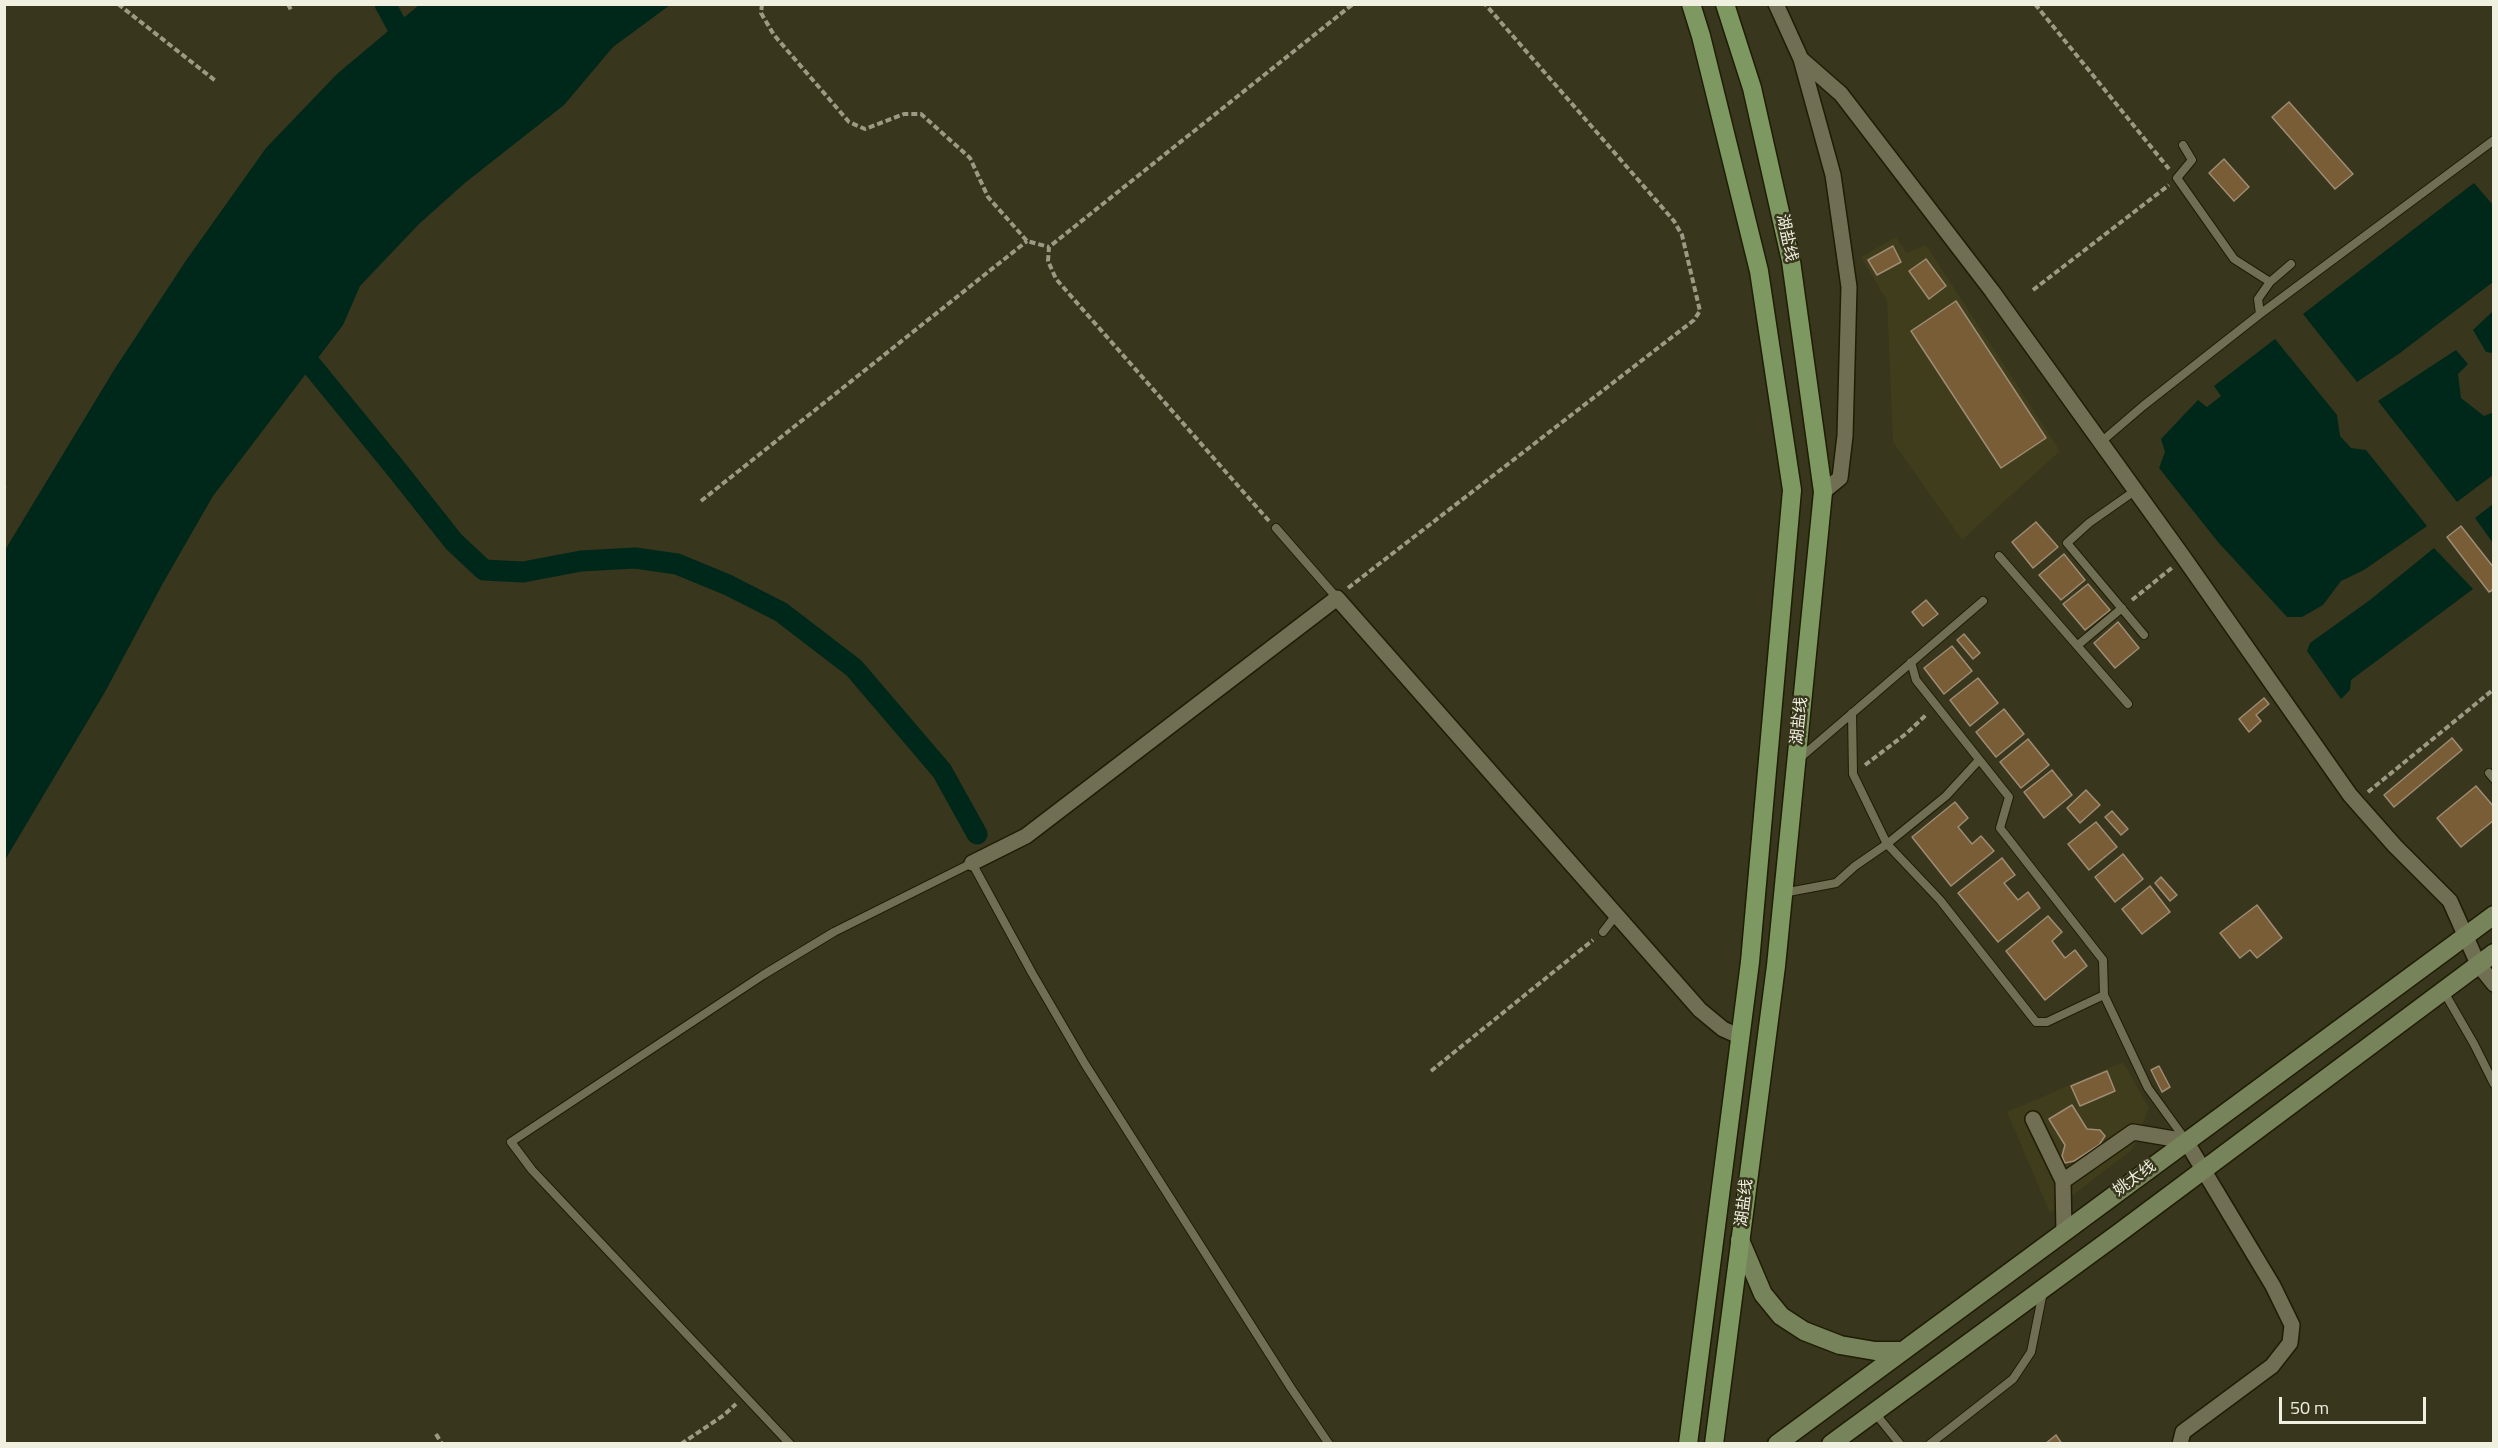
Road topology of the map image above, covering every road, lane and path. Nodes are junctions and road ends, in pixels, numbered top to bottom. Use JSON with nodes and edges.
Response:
{"nodes":[{"id":1,"x":118,"y":4,"type":"edge"},
{"id":2,"x":288,"y":4,"type":"edge"},
{"id":3,"x":762,"y":4,"type":"edge"},
{"id":4,"x":1353,"y":4,"type":"edge"},
{"id":5,"x":1485,"y":4,"type":"edge"},
{"id":6,"x":1691,"y":4,"type":"edge"},
{"id":7,"x":1725,"y":4,"type":"edge"},
{"id":8,"x":1776,"y":4,"type":"edge"},
{"id":9,"x":2035,"y":4,"type":"edge"},
{"id":10,"x":292,"y":12,"type":"dead end"},
{"id":11,"x":1801,"y":59,"type":"junction"},
{"id":12,"x":217,"y":82,"type":"dead end"},
{"id":13,"x":2493,"y":140,"type":"edge"},
{"id":14,"x":2183,"y":145,"type":"dead end"},
{"id":15,"x":2177,"y":178,"type":"junction"},
{"id":16,"x":1027,"y":241,"type":"junction"},
{"id":17,"x":1048,"y":247,"type":"junction"},
{"id":18,"x":2291,"y":264,"type":"dead end"},
{"id":19,"x":2270,"y":282,"type":"junction"},
{"id":20,"x":2033,"y":290,"type":"dead end"},
{"id":21,"x":2260,"y":314,"type":"junction"},
{"id":22,"x":2102,"y":442,"type":"junction"},
{"id":23,"x":2136,"y":490,"type":"junction"},
{"id":24,"x":1823,"y":492,"type":"junction"},
{"id":25,"x":701,"y":501,"type":"dead end"},
{"id":26,"x":1276,"y":528,"type":"joint"},
{"id":27,"x":1999,"y":556,"type":"dead end"},
{"id":28,"x":2184,"y":558,"type":"junction"},
{"id":29,"x":1337,"y":597,"type":"junction"},
{"id":30,"x":1983,"y":601,"type":"dead end"},
{"id":31,"x":2122,"y":608,"type":"junction"},
{"id":32,"x":2144,"y":634,"type":"dead end"},
{"id":33,"x":2078,"y":645,"type":"junction"},
{"id":34,"x":1911,"y":662,"type":"junction"},
{"id":35,"x":2493,"y":689,"type":"edge"},
{"id":36,"x":2128,"y":704,"type":"dead end"},
{"id":37,"x":1936,"y":706,"type":"junction"},
{"id":38,"x":1852,"y":713,"type":"junction"},
{"id":39,"x":1796,"y":760,"type":"junction"},
{"id":40,"x":1979,"y":760,"type":"junction"},
{"id":41,"x":1853,"y":774,"type":"junction"},
{"id":42,"x":2356,"y":802,"type":"junction"},
{"id":43,"x":1887,"y":844,"type":"junction"},
{"id":44,"x":972,"y":863,"type":"junction"},
{"id":45,"x":1783,"y":893,"type":"junction"},
{"id":46,"x":1617,"y":915,"type":"junction"},
{"id":47,"x":2493,"y":915,"type":"edge"},
{"id":48,"x":1603,"y":932,"type":"joint"},
{"id":49,"x":2466,"y":935,"type":"junction"},
{"id":50,"x":2493,"y":953,"type":"edge"},
{"id":51,"x":2478,"y":964,"type":"junction"},
{"id":52,"x":2493,"y":984,"type":"edge"},
{"id":53,"x":2443,"y":990,"type":"junction"},
{"id":54,"x":2104,"y":995,"type":"junction"},
{"id":55,"x":1740,"y":1037,"type":"junction"},
{"id":56,"x":1431,"y":1071,"type":"dead end"},
{"id":57,"x":2493,"y":1084,"type":"edge"},
{"id":58,"x":2033,"y":1119,"type":"dead end"},
{"id":59,"x":2186,"y":1141,"type":"junction"},
{"id":60,"x":2204,"y":1169,"type":"junction"},
{"id":61,"x":2063,"y":1181,"type":"junction"},
{"id":62,"x":2064,"y":1232,"type":"junction"},
{"id":63,"x":1740,"y":1240,"type":"junction"},
{"id":64,"x":2043,"y":1288,"type":"junction"},
{"id":65,"x":1903,"y":1351,"type":"junction"},
{"id":66,"x":745,"y":1397,"type":"junction"},
{"id":67,"x":1874,"y":1412,"type":"junction"},
{"id":68,"x":436,"y":1434,"type":"dead end"},
{"id":69,"x":1837,"y":1441,"type":"edge"},
{"id":70,"x":442,"y":1443,"type":"edge"},
{"id":71,"x":681,"y":1443,"type":"edge"},
{"id":72,"x":790,"y":1443,"type":"edge"},
{"id":73,"x":1329,"y":1443,"type":"edge"},
{"id":74,"x":1688,"y":1443,"type":"edge"},
{"id":75,"x":1714,"y":1443,"type":"edge"},
{"id":76,"x":1778,"y":1443,"type":"edge"},
{"id":77,"x":1900,"y":1443,"type":"edge"},
{"id":78,"x":1930,"y":1443,"type":"edge"},
{"id":79,"x":2180,"y":1443,"type":"edge"}],
"edges":[{"from":1,"to":12,"type":"path"},
{"from":2,"to":10,"type":"path"},
{"from":3,"to":16,"type":"path"},
{"from":4,"to":17,"type":"path"},
{"from":5,"to":29,"type":"path"},
{"from":6,"to":55,"type":"main road","name":"湖盐线"},
{"from":7,"to":24,"type":"main road","name":"湖盐线"},
{"from":8,"to":11,"type":"street"},
{"from":9,"to":15,"type":"path"},
{"from":11,"to":22,"type":"street"},
{"from":11,"to":24,"type":"street"},
{"from":13,"to":21,"type":"lane"},
{"from":14,"to":15,"type":"lane"},
{"from":15,"to":19,"type":"lane"},
{"from":15,"to":20,"type":"path"},
{"from":16,"to":17,"type":"path"},
{"from":16,"to":25,"type":"path"},
{"from":17,"to":26,"type":"path"},
{"from":18,"to":19,"type":"lane"},
{"from":19,"to":21,"type":"lane"},
{"from":21,"to":22,"type":"lane"},
{"from":22,"to":23,"type":"street"},
{"from":23,"to":28,"type":"street"},
{"from":23,"to":31,"type":"lane"},
{"from":24,"to":39,"type":"main road","name":"湖盐线"},
{"from":26,"to":29,"type":"lane"},
{"from":27,"to":33,"type":"lane"},
{"from":28,"to":31,"type":"path"},
{"from":28,"to":42,"type":"street"},
{"from":29,"to":44,"type":"street"},
{"from":29,"to":46,"type":"street"},
{"from":30,"to":34,"type":"lane"},
{"from":31,"to":32,"type":"lane"},
{"from":31,"to":33,"type":"lane"},
{"from":33,"to":36,"type":"lane"},
{"from":34,"to":37,"type":"lane"},
{"from":34,"to":38,"type":"lane"},
{"from":35,"to":42,"type":"path"},
{"from":37,"to":40,"type":"lane"},
{"from":37,"to":41,"type":"path"},
{"from":38,"to":39,"type":"lane"},
{"from":38,"to":41,"type":"lane"},
{"from":39,"to":45,"type":"main road","name":"湖盐线"},
{"from":40,"to":43,"type":"lane"},
{"from":40,"to":54,"type":"lane"},
{"from":41,"to":43,"type":"lane"},
{"from":42,"to":49,"type":"street"},
{"from":43,"to":45,"type":"lane"},
{"from":43,"to":54,"type":"lane"},
{"from":44,"to":66,"type":"lane"},
{"from":44,"to":73,"type":"lane"},
{"from":45,"to":63,"type":"main road","name":"湖盐线"},
{"from":46,"to":48,"type":"lane"},
{"from":46,"to":55,"type":"street"},
{"from":47,"to":49,"type":"main road","name":"姚太线"},
{"from":48,"to":56,"type":"path"},
{"from":49,"to":51,"type":"street"},
{"from":49,"to":59,"type":"main road","name":"姚太线"},
{"from":50,"to":51,"type":"main road","name":"姚太线"},
{"from":51,"to":52,"type":"street"},
{"from":51,"to":53,"type":"main road","name":"姚太线"},
{"from":53,"to":57,"type":"lane"},
{"from":53,"to":60,"type":"main road","name":"姚太线"},
{"from":54,"to":59,"type":"lane"},
{"from":55,"to":74,"type":"main road","name":"湖盐线"},
{"from":58,"to":61,"type":"street"},
{"from":59,"to":60,"type":"street"},
{"from":59,"to":61,"type":"street"},
{"from":59,"to":62,"type":"main road","name":"姚太线"},
{"from":60,"to":64,"type":"main road","name":"姚太线"},
{"from":60,"to":79,"type":"street"},
{"from":61,"to":62,"type":"street"},
{"from":62,"to":65,"type":"main road","name":"姚太线"},
{"from":63,"to":65,"type":"main road"},
{"from":63,"to":75,"type":"main road","name":"湖盐线"},
{"from":64,"to":67,"type":"main road","name":"姚太线"},
{"from":64,"to":78,"type":"lane"},
{"from":65,"to":76,"type":"main road","name":"姚太线"},
{"from":66,"to":71,"type":"path"},
{"from":66,"to":72,"type":"lane"},
{"from":67,"to":69,"type":"main road","name":"姚太线"},
{"from":67,"to":77,"type":"lane"},
{"from":68,"to":70,"type":"path"}]}
